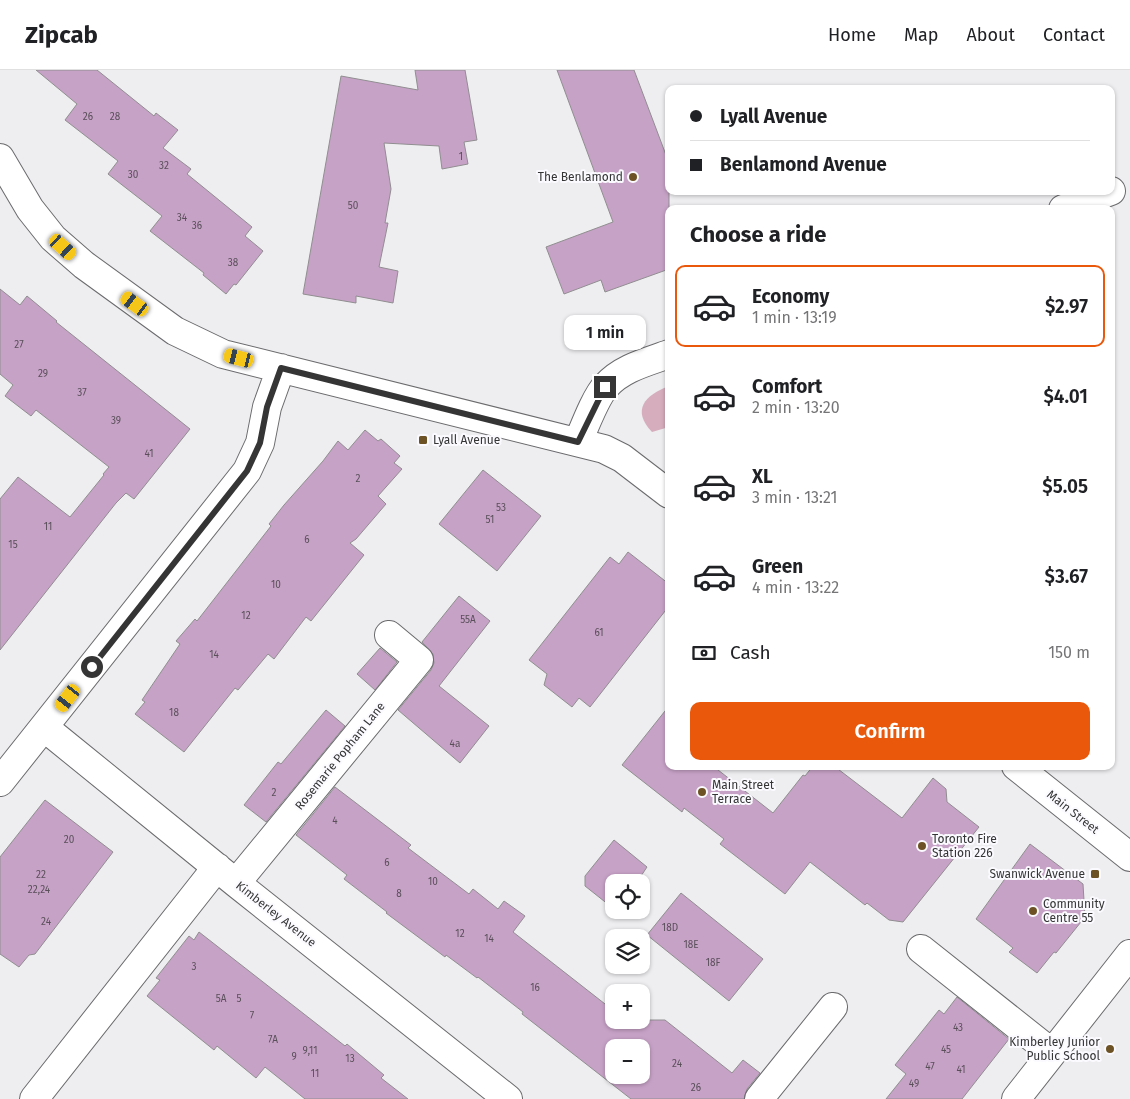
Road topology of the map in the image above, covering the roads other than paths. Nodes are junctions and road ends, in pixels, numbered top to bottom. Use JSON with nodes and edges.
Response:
{"nodes":[{"id":1,"x":0,"y":158,"type":"edge"},
{"id":2,"x":1130,"y":184,"type":"edge"},
{"id":3,"x":1115,"y":190,"type":"edge"},
{"id":4,"x":1100,"y":195,"type":"edge"},
{"id":5,"x":1074,"y":205,"type":"edge"},
{"id":6,"x":665,"y":355,"type":"edge"},
{"id":7,"x":281,"y":368,"type":"junction"},
{"id":8,"x":578,"y":442,"type":"junction"},
{"id":9,"x":665,"y":491,"type":"edge"},
{"id":10,"x":389,"y":635,"type":"dead end"},
{"id":11,"x":45,"y":728,"type":"junction"},
{"id":12,"x":1021,"y":770,"type":"edge"},
{"id":13,"x":0,"y":782,"type":"edge"},
{"id":14,"x":1130,"y":857,"type":"edge"},
{"id":15,"x":226,"y":875,"type":"junction"},
{"id":16,"x":920,"y":949,"type":"dead end"},
{"id":17,"x":1130,"y":954,"type":"edge"},
{"id":18,"x":833,"y":1007,"type":"dead end"},
{"id":19,"x":1052,"y":1053,"type":"junction"},
{"id":20,"x":47,"y":1094,"type":"edge"},
{"id":21,"x":508,"y":1099,"type":"edge"},
{"id":22,"x":759,"y":1099,"type":"edge"},
{"id":23,"x":1016,"y":1099,"type":"edge"}],
"edges":[{"from":1,"to":7,"type":"street"},
{"from":2,"to":3,"type":"street"},
{"from":4,"to":5,"type":"street"},
{"from":6,"to":8,"type":"street"},
{"from":7,"to":8,"type":"street"},
{"from":7,"to":11,"type":"street"},
{"from":8,"to":9,"type":"street"},
{"from":10,"to":15,"type":"street","name":"Rosemarie Popham Lane"},
{"from":11,"to":13,"type":"street"},
{"from":11,"to":15,"type":"street","name":"Kimberley Avenue"},
{"from":12,"to":14,"type":"street","name":"Main Street"},
{"from":15,"to":20,"type":"street"},
{"from":15,"to":21,"type":"street","name":"Kimberley Avenue"},
{"from":16,"to":19,"type":"street"},
{"from":17,"to":19,"type":"street"},
{"from":18,"to":22,"type":"street"},
{"from":19,"to":23,"type":"street"}]}
